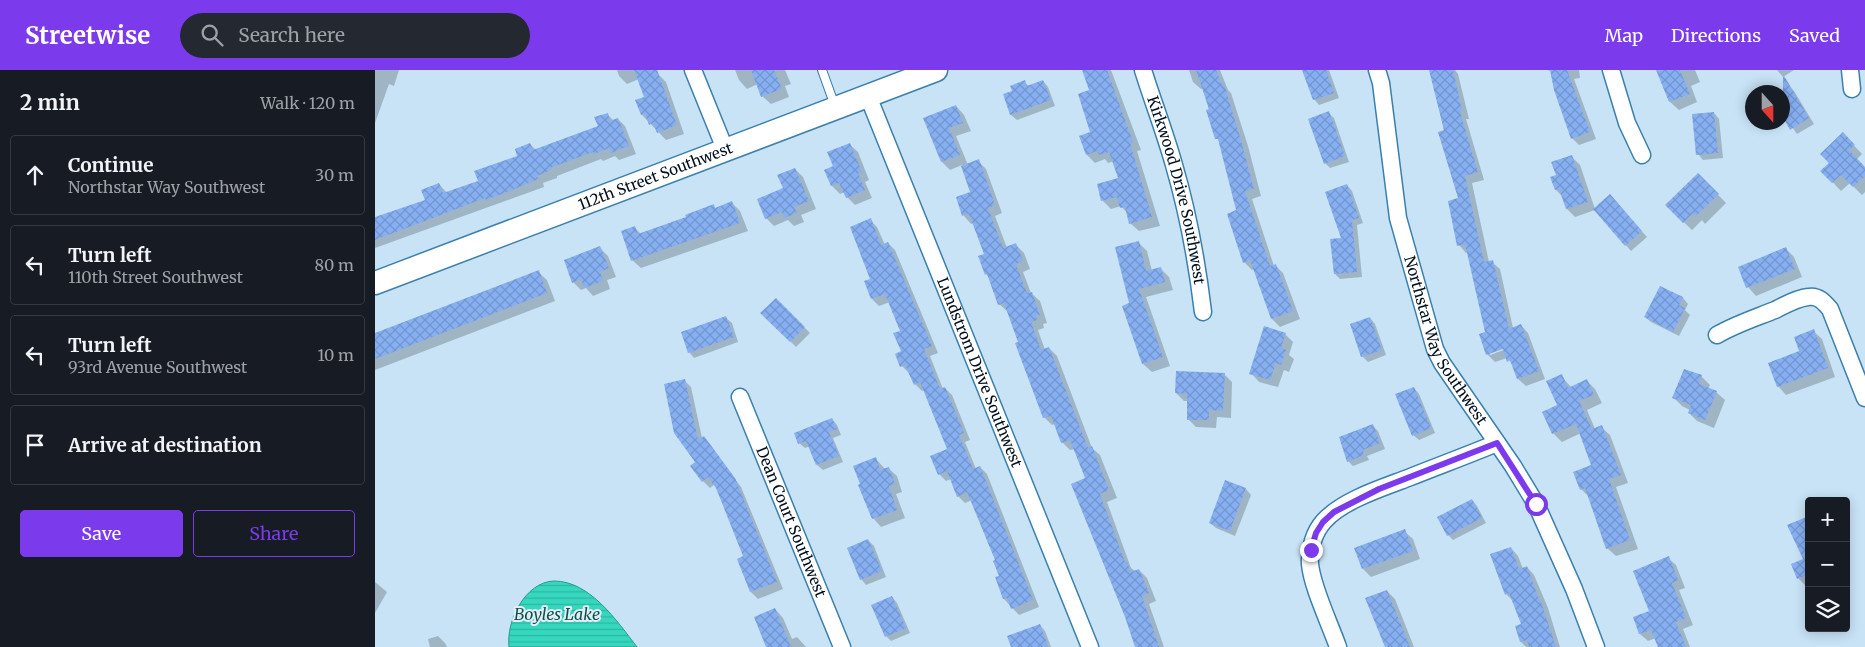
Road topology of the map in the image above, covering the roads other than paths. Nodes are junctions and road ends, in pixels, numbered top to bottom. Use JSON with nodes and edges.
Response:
{"nodes":[{"id":1,"x":693,"y":70,"type":"edge"},
{"id":2,"x":822,"y":70,"type":"edge"},
{"id":3,"x":936,"y":70,"type":"edge"},
{"id":4,"x":1143,"y":70,"type":"edge"},
{"id":5,"x":1377,"y":70,"type":"edge"},
{"id":6,"x":1611,"y":70,"type":"edge"},
{"id":7,"x":1851,"y":70,"type":"edge"},
{"id":8,"x":1852,"y":89,"type":"dead end"},
{"id":9,"x":869,"y":96,"type":"junction"},
{"id":10,"x":836,"y":108,"type":"junction"},
{"id":11,"x":725,"y":150,"type":"junction"},
{"id":12,"x":1642,"y":154,"type":"dead end"},
{"id":13,"x":375,"y":283,"type":"edge"},
{"id":14,"x":1203,"y":312,"type":"dead end"},
{"id":15,"x":1717,"y":335,"type":"dead end"},
{"id":16,"x":740,"y":397,"type":"dead end"},
{"id":17,"x":1865,"y":398,"type":"edge"},
{"id":18,"x":1497,"y":443,"type":"junction"},
{"id":19,"x":842,"y":647,"type":"edge"},
{"id":20,"x":1090,"y":647,"type":"edge"},
{"id":21,"x":1338,"y":647,"type":"edge"},
{"id":22,"x":1595,"y":647,"type":"edge"}],
"edges":[{"from":1,"to":11,"type":"street"},
{"from":2,"to":10,"type":"lane"},
{"from":3,"to":9,"type":"street","name":"112th Street Southwest"},
{"from":4,"to":14,"type":"street","name":"Kirkwood Drive Southwest"},
{"from":5,"to":18,"type":"street","name":"Northstar Way Southwest"},
{"from":6,"to":12,"type":"street"},
{"from":7,"to":8,"type":"street"},
{"from":9,"to":10,"type":"street","name":"112th Street Southwest"},
{"from":9,"to":20,"type":"street","name":"Lundstrom Drive Southwest"},
{"from":10,"to":11,"type":"street","name":"112th Street Southwest"},
{"from":11,"to":13,"type":"street","name":"112th Street Southwest"},
{"from":15,"to":17,"type":"street"},
{"from":16,"to":19,"type":"street","name":"Dean Court Southwest"},
{"from":18,"to":21,"type":"street"},
{"from":18,"to":22,"type":"street","name":"Northstar Way Southwest"}]}
